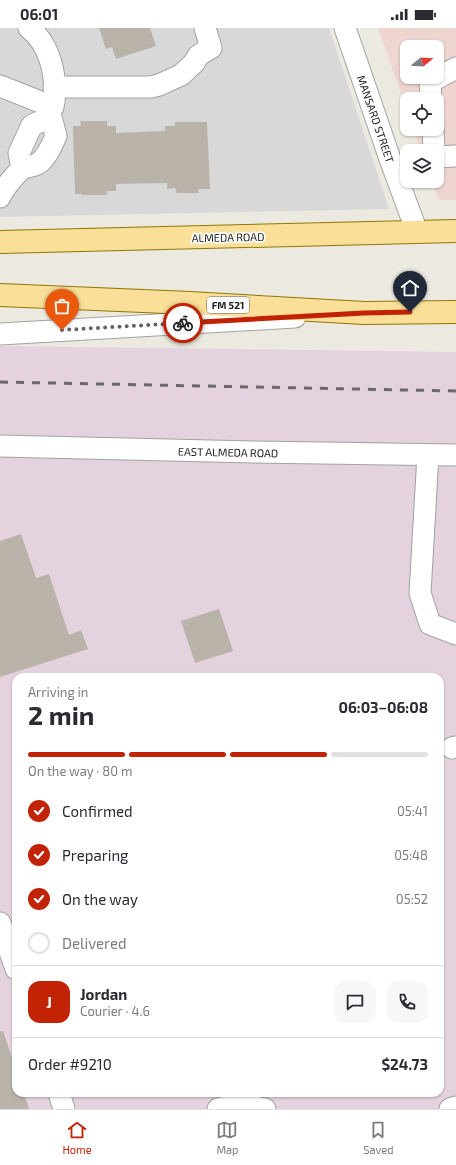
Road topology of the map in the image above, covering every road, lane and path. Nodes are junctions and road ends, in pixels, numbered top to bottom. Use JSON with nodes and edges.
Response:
{"nodes":[{"id":1,"x":29,"y":28,"type":"edge"},
{"id":2,"x":205,"y":28,"type":"edge"},
{"id":3,"x":345,"y":28,"type":"edge"},
{"id":4,"x":456,"y":68,"type":"edge"},
{"id":5,"x":0,"y":86,"type":"edge"},
{"id":6,"x":431,"y":90,"type":"edge"},
{"id":7,"x":53,"y":104,"type":"junction"},
{"id":8,"x":456,"y":156,"type":"edge"},
{"id":9,"x":444,"y":157,"type":"edge"},
{"id":10,"x":398,"y":159,"type":"edge"},
{"id":11,"x":0,"y":197,"type":"edge"},
{"id":12,"x":456,"y":231,"type":"edge"},
{"id":13,"x":417,"y":232,"type":"junction"},
{"id":14,"x":0,"y":242,"type":"edge"},
{"id":15,"x":0,"y":295,"type":"edge"},
{"id":16,"x":456,"y":312,"type":"edge"},
{"id":17,"x":364,"y":313,"type":"junction"},
{"id":18,"x":0,"y":334,"type":"edge"},
{"id":19,"x":0,"y":446,"type":"edge"},
{"id":20,"x":428,"y":454,"type":"junction"},
{"id":21,"x":456,"y":455,"type":"edge"},
{"id":22,"x":456,"y":634,"type":"edge"},
{"id":23,"x":0,"y":923,"type":"edge"},
{"id":24,"x":12,"y":958,"type":"edge"},
{"id":25,"x":60,"y":1097,"type":"edge"},
{"id":26,"x":456,"y":1107,"type":"edge"},
{"id":27,"x":64,"y":1109,"type":"edge"},
{"id":28,"x":218,"y":1109,"type":"edge"},
{"id":29,"x":266,"y":1109,"type":"edge"},
{"id":30,"x":450,"y":1109,"type":"edge"}],
"edges":[{"from":1,"to":7,"type":"street"},
{"from":2,"to":7,"type":"street"},
{"from":3,"to":10,"type":"street","name":"MANSARD STREET"},
{"from":4,"to":6,"type":"street"},
{"from":5,"to":7,"type":"street"},
{"from":7,"to":11,"type":"street"},
{"from":8,"to":9,"type":"street"},
{"from":10,"to":13,"type":"street","name":"MANSARD STREET"},
{"from":12,"to":13,"type":"main road","name":"ALMEDA ROAD"},
{"from":13,"to":14,"type":"main road","name":"ALMEDA ROAD"},
{"from":15,"to":17,"type":"main road","number":"FM 521"},
{"from":16,"to":17,"type":"main road","number":"FM 521"},
{"from":17,"to":18,"type":"street"},
{"from":19,"to":20,"type":"street","name":"EAST ALMEDA ROAD"},
{"from":20,"to":21,"type":"street","name":"EAST ALMEDA ROAD"},
{"from":20,"to":22,"type":"street"},
{"from":23,"to":24,"type":"street"},
{"from":25,"to":27,"type":"street"},
{"from":26,"to":30,"type":"street"},
{"from":28,"to":29,"type":"street"}]}
